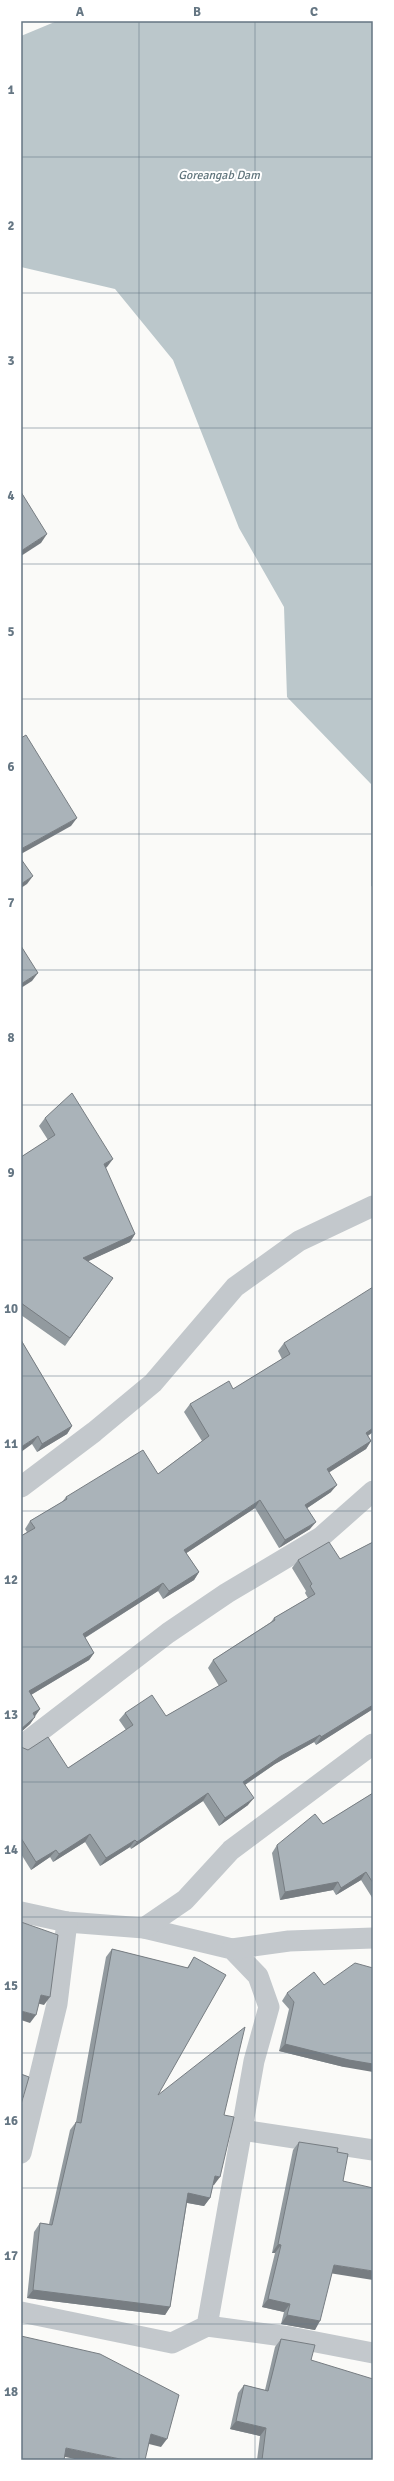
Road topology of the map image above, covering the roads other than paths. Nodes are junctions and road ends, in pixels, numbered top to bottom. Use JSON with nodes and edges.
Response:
{"nodes":[{"id":1,"x":373,"y":1206,"type":"edge"},
{"id":2,"x":21,"y":1487,"type":"edge"},
{"id":3,"x":373,"y":1491,"type":"edge"},
{"id":4,"x":373,"y":1744,"type":"edge"},
{"id":5,"x":21,"y":1746,"type":"edge"},
{"id":6,"x":21,"y":1912,"type":"edge"},
{"id":7,"x":67,"y":1922,"type":"junction"},
{"id":8,"x":144,"y":1928,"type":"junction"},
{"id":9,"x":373,"y":1938,"type":"edge"},
{"id":10,"x":232,"y":1948,"type":"junction"},
{"id":11,"x":242,"y":2130,"type":"junction"},
{"id":12,"x":373,"y":2150,"type":"edge"},
{"id":13,"x":21,"y":2153,"type":"edge"},
{"id":14,"x":21,"y":2312,"type":"edge"},
{"id":15,"x":207,"y":2326,"type":"junction"},
{"id":16,"x":373,"y":2353,"type":"edge"}],
"edges":[{"from":1,"to":2,"type":"lane"},
{"from":3,"to":5,"type":"lane"},
{"from":4,"to":8,"type":"lane"},
{"from":6,"to":7,"type":"lane"},
{"from":7,"to":8,"type":"lane"},
{"from":7,"to":13,"type":"lane"},
{"from":8,"to":10,"type":"lane"},
{"from":9,"to":10,"type":"lane"},
{"from":10,"to":11,"type":"lane"},
{"from":11,"to":12,"type":"lane"},
{"from":11,"to":15,"type":"lane"},
{"from":14,"to":15,"type":"lane"},
{"from":15,"to":16,"type":"lane"}]}
